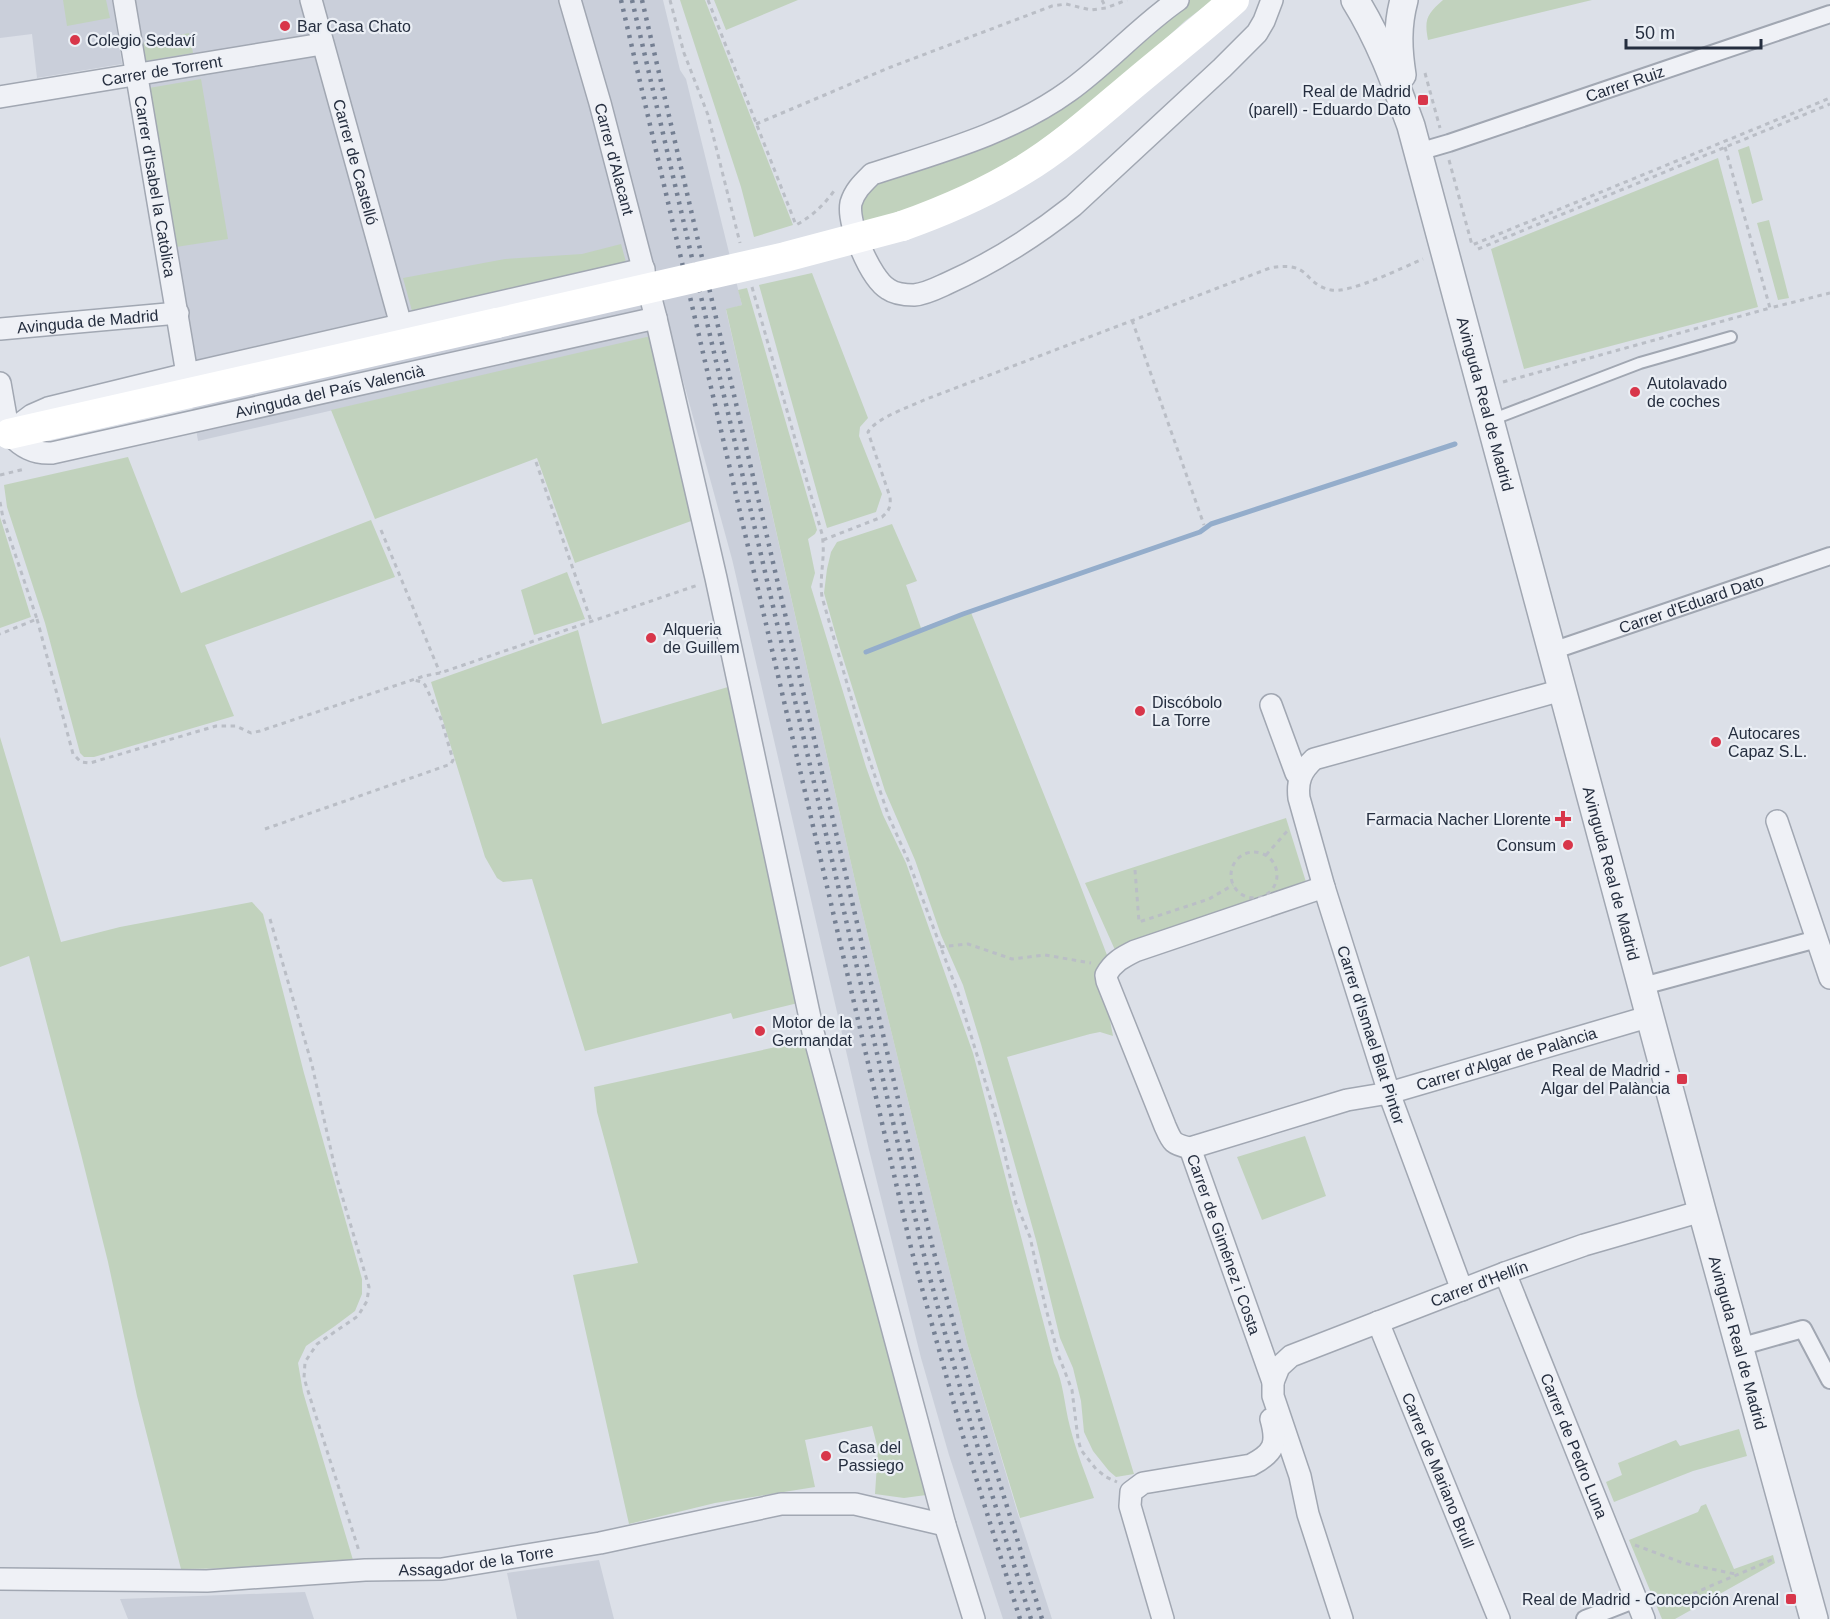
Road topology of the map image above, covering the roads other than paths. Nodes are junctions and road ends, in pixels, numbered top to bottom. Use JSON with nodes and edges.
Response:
{"nodes":[{"id":1,"x":124,"y":0,"type":"edge"},
{"id":2,"x":311,"y":0,"type":"edge"},
{"id":3,"x":570,"y":0,"type":"edge"},
{"id":4,"x":1178,"y":0,"type":"edge"},
{"id":5,"x":1255,"y":0,"type":"edge"},
{"id":6,"x":1272,"y":0,"type":"edge"},
{"id":7,"x":1355,"y":0,"type":"edge"},
{"id":8,"x":1404,"y":0,"type":"edge"},
{"id":9,"x":1227,"y":6,"type":"edge"},
{"id":10,"x":1830,"y":14,"type":"edge"},
{"id":11,"x":322,"y":44,"type":"junction"},
{"id":12,"x":137,"y":75,"type":"junction"},
{"id":13,"x":0,"y":97,"type":"edge"},
{"id":14,"x":1411,"y":126,"type":"junction"},
{"id":15,"x":1418,"y":152,"type":"junction"},
{"id":16,"x":644,"y":268,"type":"junction"},
{"id":17,"x":178,"y":313,"type":"junction"},
{"id":18,"x":656,"y":318,"type":"junction"},
{"id":19,"x":401,"y":325,"type":"junction"},
{"id":20,"x":0,"y":329,"type":"edge"},
{"id":21,"x":1731,"y":337,"type":"dead end"},
{"id":22,"x":187,"y":374,"type":"junction"},
{"id":23,"x":0,"y":383,"type":"edge"},
{"id":24,"x":1490,"y":420,"type":"junction"},
{"id":25,"x":3,"y":436,"type":"edge"},
{"id":26,"x":1830,"y":556,"type":"edge"},
{"id":27,"x":1552,"y":651,"type":"junction"},
{"id":28,"x":1562,"y":690,"type":"junction"},
{"id":29,"x":1271,"y":705,"type":"dead end"},
{"id":30,"x":1300,"y":774,"type":"junction"},
{"id":31,"x":1776,"y":821,"type":"dead end"},
{"id":32,"x":1324,"y":887,"type":"junction"},
{"id":33,"x":1816,"y":939,"type":"junction"},
{"id":34,"x":1830,"y":978,"type":"edge"},
{"id":35,"x":1642,"y":986,"type":"junction"},
{"id":36,"x":1651,"y":1016,"type":"junction"},
{"id":37,"x":1389,"y":1093,"type":"junction"},
{"id":38,"x":1190,"y":1148,"type":"junction"},
{"id":39,"x":1702,"y":1211,"type":"junction"},
{"id":40,"x":1504,"y":1273,"type":"junction"},
{"id":41,"x":1462,"y":1290,"type":"junction"},
{"id":42,"x":1378,"y":1322,"type":"junction"},
{"id":43,"x":1740,"y":1347,"type":"junction"},
{"id":44,"x":1830,"y":1380,"type":"edge"},
{"id":45,"x":1273,"y":1389,"type":"junction"},
{"id":46,"x":1244,"y":1467,"type":"junction"},
{"id":47,"x":1300,"y":1476,"type":"junction"},
{"id":48,"x":945,"y":1525,"type":"junction"},
{"id":49,"x":0,"y":1579,"type":"edge"},
{"id":50,"x":1640,"y":1609,"type":"edge"},
{"id":51,"x":974,"y":1619,"type":"edge"},
{"id":52,"x":1163,"y":1619,"type":"edge"},
{"id":53,"x":1342,"y":1619,"type":"edge"},
{"id":54,"x":1499,"y":1619,"type":"edge"},
{"id":55,"x":1585,"y":1619,"type":"edge"},
{"id":56,"x":1814,"y":1619,"type":"edge"}],
"edges":[{"from":1,"to":12,"type":"street","name":"Carrer d'Isabel la Catòlica"},
{"from":2,"to":11,"type":"street","name":"Carrer de Castelló"},
{"from":3,"to":16,"type":"street","name":"Carrer d'Alacant"},
{"from":4,"to":6,"type":"street"},
{"from":5,"to":9,"type":"main road"},
{"from":7,"to":14,"type":"street","name":"Avinguda Real de Madrid"},
{"from":8,"to":14,"type":"street","name":"Avinguda Real de Madrid"},
{"from":9,"to":25,"type":"main road","bridge":true},
{"from":10,"to":15,"type":"street","name":"Carrer Ruiz"},
{"from":11,"to":12,"type":"street","name":"Carrer de Torrent"},
{"from":11,"to":19,"type":"street","name":"Carrer de Castelló"},
{"from":12,"to":13,"type":"street","name":"Carrer de Torrent"},
{"from":12,"to":17,"type":"street","name":"Carrer d'Isabel la Catòlica"},
{"from":14,"to":15,"type":"street","name":"Avinguda Real de Madrid"},
{"from":15,"to":24,"type":"street","name":"Avinguda Real de Madrid"},
{"from":16,"to":18,"type":"street","name":"Carrer d'Alacant"},
{"from":16,"to":19,"type":"street"},
{"from":17,"to":20,"type":"street","name":"Avinguda de Madrid"},
{"from":17,"to":22,"type":"street","name":"Carrer d'Isabel la Catòlica"},
{"from":18,"to":25,"type":"street","name":"Avinguda del País Valencià"},
{"from":18,"to":48,"type":"street","name":"Carrer d'Alacant"},
{"from":19,"to":22,"type":"street"},
{"from":21,"to":24,"type":"lane"},
{"from":22,"to":25,"type":"street"},
{"from":23,"to":25,"type":"street"},
{"from":24,"to":27,"type":"street","name":"Avinguda Real de Madrid"},
{"from":26,"to":27,"type":"street","name":"Carrer d'Eduard Dato"},
{"from":27,"to":28,"type":"street","name":"Avinguda Real de Madrid"},
{"from":28,"to":30,"type":"street"},
{"from":28,"to":35,"type":"street","name":"Avinguda Real de Madrid"},
{"from":29,"to":30,"type":"street","name":"Carrer d'Ismael Blat Pintor"},
{"from":30,"to":32,"type":"street","name":"Carrer d'Ismael Blat Pintor"},
{"from":31,"to":33,"type":"street"},
{"from":32,"to":37,"type":"street","name":"Carrer d'Ismael Blat Pintor"},
{"from":32,"to":38,"type":"street","name":"Carrer de Giménez i Costa"},
{"from":33,"to":34,"type":"street"},
{"from":33,"to":35,"type":"street"},
{"from":35,"to":36,"type":"street","name":"Avinguda Real de Madrid"},
{"from":36,"to":37,"type":"street","name":"Carrer d'Algar de Palància"},
{"from":36,"to":39,"type":"street","name":"Avinguda Real de Madrid"},
{"from":37,"to":38,"type":"street","name":"Carrer d'Algar de Palància"},
{"from":37,"to":41,"type":"street","name":"Carrer d'Ismael Blat Pintor"},
{"from":38,"to":45,"type":"street","name":"Carrer de Giménez i Costa"},
{"from":39,"to":40,"type":"street","name":"Carrer d'Hellín"},
{"from":39,"to":43,"type":"street","name":"Avinguda Real de Madrid"},
{"from":40,"to":41,"type":"street","name":"Carrer d'Hellín"},
{"from":40,"to":50,"type":"street","name":"Carrer de Pedro Luna"},
{"from":41,"to":42,"type":"street","name":"Carrer d'Hellín"},
{"from":42,"to":45,"type":"street","name":"Carrer d'Hellín"},
{"from":42,"to":54,"type":"street","name":"Carrer de Mariano Brull"},
{"from":43,"to":44,"type":"street"},
{"from":43,"to":56,"type":"street","name":"Avinguda Real de Madrid"},
{"from":45,"to":46,"type":"street"},
{"from":45,"to":47,"type":"street","name":"Carrer de Giménez i Costa"},
{"from":46,"to":47,"type":"street"},
{"from":46,"to":52,"type":"street"},
{"from":47,"to":53,"type":"street","name":"Carrer de Giménez i Costa"},
{"from":48,"to":49,"type":"street","name":"Assagador de la Torre"},
{"from":48,"to":51,"type":"street","name":"Carrer d'Alacant"},
{"from":50,"to":55,"type":"street"}]}
